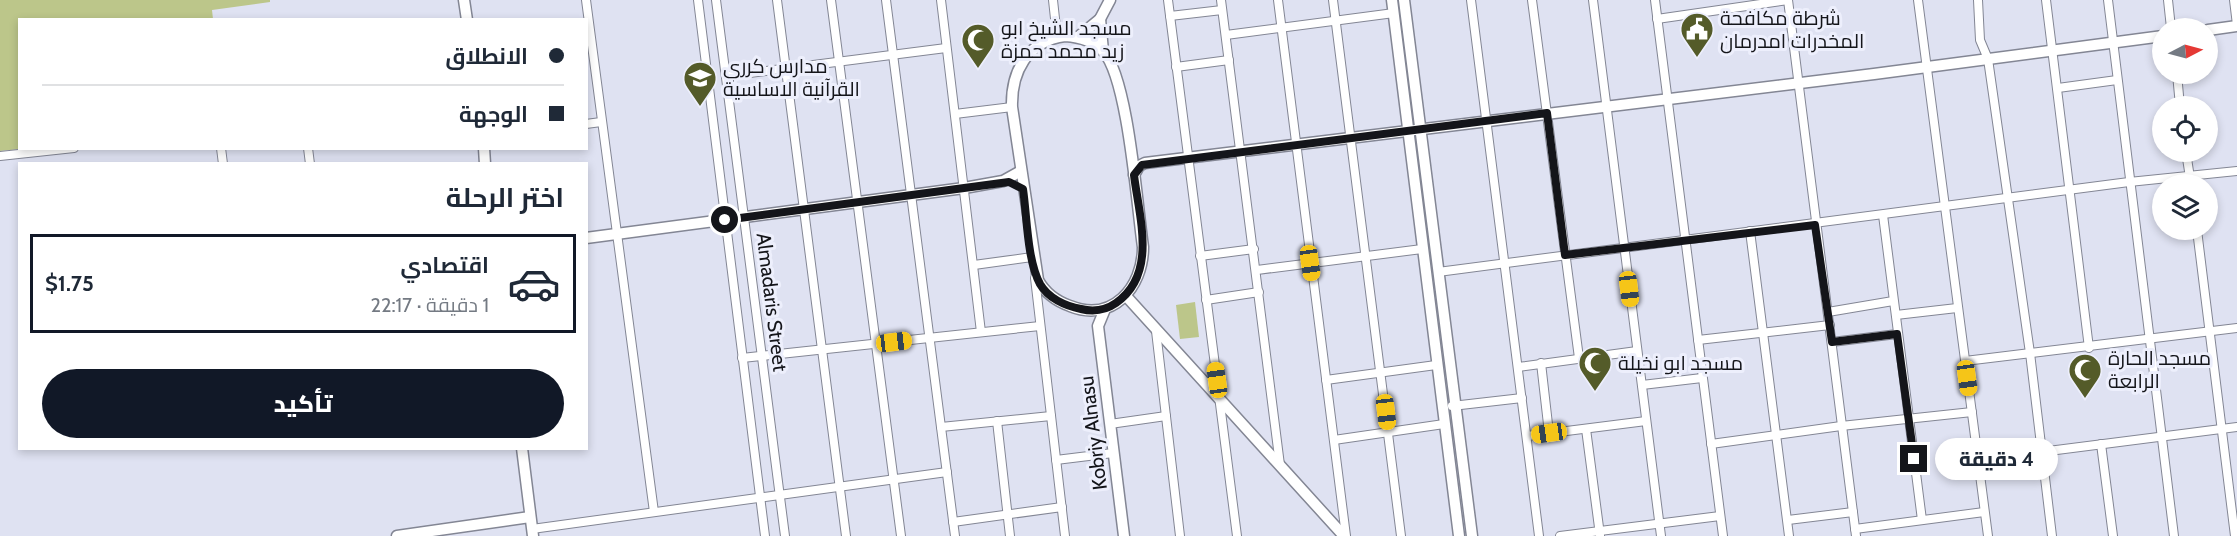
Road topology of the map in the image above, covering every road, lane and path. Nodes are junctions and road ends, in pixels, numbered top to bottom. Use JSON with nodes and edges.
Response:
{"nodes":[{"id":1,"x":464,"y":0,"type":"edge"},
{"id":2,"x":586,"y":0,"type":"edge"},
{"id":3,"x":698,"y":0,"type":"edge"},
{"id":4,"x":716,"y":0,"type":"edge"},
{"id":5,"x":777,"y":0,"type":"edge"},
{"id":6,"x":831,"y":0,"type":"edge"},
{"id":7,"x":886,"y":0,"type":"edge"},
{"id":8,"x":941,"y":0,"type":"edge"},
{"id":9,"x":1053,"y":0,"type":"edge"},
{"id":10,"x":1110,"y":0,"type":"edge"},
{"id":11,"x":1168,"y":0,"type":"edge"},
{"id":12,"x":1221,"y":0,"type":"edge"},
{"id":13,"x":1278,"y":0,"type":"edge"},
{"id":14,"x":1333,"y":0,"type":"edge"},
{"id":15,"x":1392,"y":0,"type":"edge"},
{"id":16,"x":1404,"y":0,"type":"edge"},
{"id":17,"x":1471,"y":0,"type":"edge"},
{"id":18,"x":1532,"y":0,"type":"edge"},
{"id":19,"x":1593,"y":0,"type":"edge"},
{"id":20,"x":1655,"y":0,"type":"edge"},
{"id":21,"x":1788,"y":0,"type":"edge"},
{"id":22,"x":1918,"y":0,"type":"edge"},
{"id":23,"x":1978,"y":0,"type":"edge"},
{"id":24,"x":2046,"y":0,"type":"edge"},
{"id":25,"x":2108,"y":0,"type":"edge"},
{"id":26,"x":2168,"y":0,"type":"edge"},
{"id":27,"x":2234,"y":0,"type":"edge"},
{"id":28,"x":1222,"y":10,"type":"junction"},
{"id":29,"x":1394,"y":13,"type":"junction"},
{"id":30,"x":1170,"y":16,"type":"junction"},
{"id":31,"x":467,"y":18,"type":"edge"},
{"id":32,"x":2170,"y":18,"type":"edge"},
{"id":33,"x":1100,"y":19,"type":"junction"},
{"id":34,"x":1657,"y":19,"type":"junction"},
{"id":35,"x":1336,"y":20,"type":"junction"},
{"id":36,"x":2237,"y":26,"type":"edge"},
{"id":37,"x":1281,"y":28,"type":"junction"},
{"id":38,"x":2218,"y":29,"type":"edge"},
{"id":39,"x":1226,"y":35,"type":"junction"},
{"id":40,"x":1057,"y":37,"type":"junction"},
{"id":41,"x":1078,"y":37,"type":"junction"},
{"id":42,"x":2152,"y":37,"type":"edge"},
{"id":43,"x":2113,"y":42,"type":"junction"},
{"id":44,"x":946,"y":48,"type":"junction"},
{"id":45,"x":2052,"y":50,"type":"junction"},
{"id":46,"x":1103,"y":51,"type":"junction"},
{"id":47,"x":893,"y":54,"type":"junction"},
{"id":48,"x":1988,"y":59,"type":"junction"},
{"id":49,"x":839,"y":60,"type":"junction"},
{"id":50,"x":1229,"y":60,"type":"junction"},
{"id":51,"x":1928,"y":65,"type":"junction"},
{"id":52,"x":786,"y":67,"type":"junction"},
{"id":53,"x":1176,"y":67,"type":"junction"},
{"id":54,"x":726,"y":76,"type":"junction"},
{"id":55,"x":2117,"y":80,"type":"junction"},
{"id":56,"x":1797,"y":82,"type":"junction"},
{"id":57,"x":2058,"y":88,"type":"junction"},
{"id":58,"x":1667,"y":98,"type":"junction"},
{"id":59,"x":1606,"y":106,"type":"junction"},
{"id":60,"x":1012,"y":107,"type":"junction"},
{"id":61,"x":1547,"y":113,"type":"junction"},
{"id":62,"x":955,"y":114,"type":"junction"},
{"id":63,"x":1485,"y":121,"type":"junction"},
{"id":64,"x":601,"y":122,"type":"junction"},
{"id":65,"x":588,"y":124,"type":"edge"},
{"id":66,"x":1420,"y":129,"type":"junction"},
{"id":67,"x":1408,"y":131,"type":"junction"},
{"id":68,"x":1350,"y":138,"type":"junction"},
{"id":69,"x":1296,"y":145,"type":"junction"},
{"id":70,"x":56,"y":150,"type":"edge"},
{"id":71,"x":1130,"y":152,"type":"junction"},
{"id":72,"x":1241,"y":152,"type":"junction"},
{"id":73,"x":0,"y":156,"type":"edge"},
{"id":74,"x":1187,"y":158,"type":"junction"},
{"id":75,"x":1154,"y":163,"type":"junction"},
{"id":76,"x":1021,"y":171,"type":"junction"},
{"id":77,"x":2237,"y":171,"type":"edge"},
{"id":78,"x":1134,"y":175,"type":"junction"},
{"id":79,"x":2218,"y":175,"type":"edge"},
{"id":80,"x":1003,"y":181,"type":"junction"},
{"id":81,"x":2152,"y":181,"type":"edge"},
{"id":82,"x":2129,"y":182,"type":"junction"},
{"id":83,"x":964,"y":188,"type":"junction"},
{"id":84,"x":1023,"y":189,"type":"junction"},
{"id":85,"x":2069,"y":192,"type":"junction"},
{"id":86,"x":912,"y":195,"type":"junction"},
{"id":87,"x":2008,"y":199,"type":"junction"},
{"id":88,"x":857,"y":203,"type":"junction"},
{"id":89,"x":1944,"y":207,"type":"junction"},
{"id":90,"x":805,"y":210,"type":"junction"},
{"id":91,"x":1884,"y":215,"type":"junction"},
{"id":92,"x":745,"y":218,"type":"junction"},
{"id":93,"x":725,"y":220,"type":"junction"},
{"id":94,"x":1815,"y":225,"type":"junction"},
{"id":95,"x":1750,"y":231,"type":"junction"},
{"id":96,"x":616,"y":234,"type":"junction"},
{"id":97,"x":588,"y":238,"type":"edge"},
{"id":98,"x":1685,"y":240,"type":"junction"},
{"id":99,"x":2198,"y":240,"type":"edge"},
{"id":100,"x":1624,"y":248,"type":"junction"},
{"id":101,"x":1254,"y":249,"type":"junction"},
{"id":102,"x":1422,"y":249,"type":"junction"},
{"id":103,"x":1565,"y":255,"type":"junction"},
{"id":104,"x":1200,"y":256,"type":"junction"},
{"id":105,"x":1365,"y":256,"type":"junction"},
{"id":106,"x":1033,"y":263,"type":"junction"},
{"id":107,"x":1310,"y":263,"type":"junction"},
{"id":108,"x":1504,"y":263,"type":"junction"},
{"id":109,"x":974,"y":265,"type":"junction"},
{"id":110,"x":1257,"y":270,"type":"junction"},
{"id":111,"x":1438,"y":272,"type":"junction"},
{"id":112,"x":1259,"y":292,"type":"junction"},
{"id":113,"x":1126,"y":296,"type":"junction"},
{"id":114,"x":1206,"y":300,"type":"junction"},
{"id":115,"x":1893,"y":301,"type":"junction"},
{"id":116,"x":1956,"y":308,"type":"junction"},
{"id":117,"x":1106,"y":309,"type":"junction"},
{"id":118,"x":1086,"y":310,"type":"junction"},
{"id":119,"x":1828,"y":312,"type":"junction"},
{"id":120,"x":1896,"y":315,"type":"junction"},
{"id":121,"x":1830,"y":324,"type":"junction"},
{"id":122,"x":1040,"y":326,"type":"junction"},
{"id":123,"x":1098,"y":326,"type":"junction"},
{"id":124,"x":2237,"y":328,"type":"edge"},
{"id":125,"x":1156,"y":330,"type":"junction"},
{"id":126,"x":981,"y":332,"type":"junction"},
{"id":127,"x":2209,"y":332,"type":"junction"},
{"id":128,"x":1762,"y":333,"type":"junction"},
{"id":129,"x":1897,"y":334,"type":"junction"},
{"id":130,"x":929,"y":338,"type":"junction"},
{"id":131,"x":2149,"y":339,"type":"junction"},
{"id":132,"x":1698,"y":340,"type":"junction"},
{"id":133,"x":1832,"y":342,"type":"junction"},
{"id":134,"x":876,"y":344,"type":"junction"},
{"id":135,"x":2089,"y":348,"type":"junction"},
{"id":136,"x":822,"y":349,"type":"junction"},
{"id":137,"x":1637,"y":351,"type":"junction"},
{"id":138,"x":2030,"y":353,"type":"junction"},
{"id":139,"x":762,"y":356,"type":"junction"},
{"id":140,"x":742,"y":358,"type":"junction"},
{"id":141,"x":1579,"y":358,"type":"junction"},
{"id":142,"x":1965,"y":361,"type":"junction"},
{"id":143,"x":1541,"y":363,"type":"junction"},
{"id":144,"x":1436,"y":365,"type":"junction"},
{"id":145,"x":1518,"y":366,"type":"junction"},
{"id":146,"x":1381,"y":372,"type":"junction"},
{"id":147,"x":1702,"y":378,"type":"junction"},
{"id":148,"x":1326,"y":380,"type":"junction"},
{"id":149,"x":1641,"y":385,"type":"junction"},
{"id":150,"x":1522,"y":398,"type":"junction"},
{"id":151,"x":1219,"y":400,"type":"junction"},
{"id":152,"x":1455,"y":406,"type":"junction"},
{"id":153,"x":1442,"y":407,"type":"junction"},
{"id":154,"x":1972,"y":412,"type":"junction"},
{"id":155,"x":1051,"y":416,"type":"junction"},
{"id":156,"x":1166,"y":416,"type":"junction"},
{"id":157,"x":1909,"y":419,"type":"junction"},
{"id":158,"x":997,"y":421,"type":"junction"},
{"id":159,"x":1646,"y":421,"type":"junction"},
{"id":160,"x":1110,"y":424,"type":"junction"},
{"id":161,"x":1444,"y":424,"type":"junction"},
{"id":162,"x":1842,"y":426,"type":"junction"},
{"id":163,"x":941,"y":427,"type":"junction"},
{"id":164,"x":2237,"y":427,"type":"edge"},
{"id":165,"x":1586,"y":429,"type":"junction"},
{"id":166,"x":2222,"y":429,"type":"junction"},
{"id":167,"x":1389,"y":433,"type":"junction"},
{"id":168,"x":1549,"y":433,"type":"junction"},
{"id":169,"x":1777,"y":434,"type":"junction"},
{"id":170,"x":1527,"y":436,"type":"junction"},
{"id":171,"x":2162,"y":437,"type":"junction"},
{"id":172,"x":1334,"y":440,"type":"junction"},
{"id":173,"x":1711,"y":444,"type":"junction"},
{"id":174,"x":2101,"y":444,"type":"junction"},
{"id":175,"x":522,"y":450,"type":"edge"},
{"id":176,"x":1113,"y":453,"type":"junction"},
{"id":177,"x":2041,"y":453,"type":"junction"},
{"id":178,"x":1056,"y":460,"type":"junction"},
{"id":179,"x":1978,"y":460,"type":"junction"},
{"id":180,"x":1280,"y":465,"type":"junction"},
{"id":181,"x":947,"y":472,"type":"junction"},
{"id":182,"x":895,"y":480,"type":"junction"},
{"id":183,"x":839,"y":487,"type":"junction"},
{"id":184,"x":779,"y":495,"type":"junction"},
{"id":185,"x":760,"y":498,"type":"junction"},
{"id":186,"x":1062,"y":507,"type":"junction"},
{"id":187,"x":1853,"y":512,"type":"junction"},
{"id":188,"x":1984,"y":512,"type":"junction"},
{"id":189,"x":654,"y":513,"type":"junction"},
{"id":190,"x":1008,"y":514,"type":"junction"},
{"id":191,"x":1720,"y":516,"type":"junction"},
{"id":192,"x":530,"y":517,"type":"junction"},
{"id":193,"x":1788,"y":520,"type":"junction"},
{"id":194,"x":1922,"y":520,"type":"junction"},
{"id":195,"x":954,"y":522,"type":"junction"},
{"id":196,"x":1659,"y":524,"type":"junction"},
{"id":197,"x":1856,"y":532,"type":"edge"},
{"id":198,"x":532,"y":533,"type":"edge"},
{"id":199,"x":1599,"y":533,"type":"edge"},
{"id":200,"x":397,"y":536,"type":"edge"},
{"id":201,"x":765,"y":536,"type":"edge"},
{"id":202,"x":785,"y":536,"type":"edge"},
{"id":203,"x":846,"y":536,"type":"edge"},
{"id":204,"x":901,"y":536,"type":"edge"},
{"id":205,"x":955,"y":536,"type":"edge"},
{"id":206,"x":1010,"y":536,"type":"edge"},
{"id":207,"x":1065,"y":536,"type":"edge"},
{"id":208,"x":1124,"y":536,"type":"edge"},
{"id":209,"x":1180,"y":536,"type":"edge"},
{"id":210,"x":1237,"y":536,"type":"edge"},
{"id":211,"x":1345,"y":536,"type":"edge"},
{"id":212,"x":1401,"y":536,"type":"edge"},
{"id":213,"x":1459,"y":536,"type":"edge"},
{"id":214,"x":1472,"y":536,"type":"edge"},
{"id":215,"x":1539,"y":536,"type":"edge"},
{"id":216,"x":1560,"y":536,"type":"edge"},
{"id":217,"x":1661,"y":536,"type":"edge"},
{"id":218,"x":1723,"y":536,"type":"edge"},
{"id":219,"x":1789,"y":536,"type":"edge"},
{"id":220,"x":1988,"y":536,"type":"edge"},
{"id":221,"x":2052,"y":536,"type":"edge"},
{"id":222,"x":2113,"y":536,"type":"edge"},
{"id":223,"x":2174,"y":536,"type":"edge"},
{"id":224,"x":2235,"y":536,"type":"edge"}],
"edges":[{"from":1,"to":31,"type":"street"},
{"from":2,"to":64,"type":"street"},
{"from":3,"to":93,"type":"street","name":"Almadaris Street"},
{"from":4,"to":54,"type":"street","name":"Almadaris Street"},
{"from":5,"to":52,"type":"street"},
{"from":6,"to":49,"type":"street"},
{"from":7,"to":47,"type":"street"},
{"from":8,"to":44,"type":"street"},
{"from":9,"to":40,"type":"street"},
{"from":10,"to":33,"type":"street"},
{"from":11,"to":30,"type":"street"},
{"from":12,"to":28,"type":"street"},
{"from":13,"to":37,"type":"street"},
{"from":14,"to":35,"type":"street"},
{"from":15,"to":29,"type":"street"},
{"from":16,"to":66,"type":"street"},
{"from":17,"to":63,"type":"street"},
{"from":18,"to":61,"type":"street"},
{"from":19,"to":59,"type":"street"},
{"from":20,"to":34,"type":"street"},
{"from":21,"to":34,"type":"street"},
{"from":21,"to":56,"type":"street"},
{"from":22,"to":51,"type":"street"},
{"from":23,"to":48,"type":"street"},
{"from":24,"to":45,"type":"street"},
{"from":25,"to":43,"type":"street"},
{"from":26,"to":32,"type":"street"},
{"from":27,"to":36,"type":"street"},
{"from":28,"to":30,"type":"street"},
{"from":28,"to":39,"type":"street"},
{"from":29,"to":35,"type":"street"},
{"from":29,"to":67,"type":"street"},
{"from":30,"to":53,"type":"street"},
{"from":33,"to":41,"type":"street"},
{"from":33,"to":46,"type":"street"},
{"from":34,"to":58,"type":"street"},
{"from":35,"to":37,"type":"street"},
{"from":35,"to":68,"type":"street"},
{"from":36,"to":38,"type":"street"},
{"from":37,"to":39,"type":"street"},
{"from":37,"to":69,"type":"street"},
{"from":39,"to":50,"type":"street"},
{"from":40,"to":41,"type":"street"},
{"from":40,"to":60,"type":"street"},
{"from":41,"to":46,"type":"street"},
{"from":42,"to":43,"type":"street"},
{"from":43,"to":45,"type":"street"},
{"from":43,"to":55,"type":"street"},
{"from":44,"to":47,"type":"street"},
{"from":44,"to":62,"type":"street"},
{"from":45,"to":48,"type":"street"},
{"from":45,"to":57,"type":"street"},
{"from":46,"to":71,"type":"street"},
{"from":47,"to":49,"type":"street"},
{"from":47,"to":86,"type":"street"},
{"from":48,"to":51,"type":"street"},
{"from":48,"to":87,"type":"street"},
{"from":49,"to":52,"type":"street"},
{"from":49,"to":88,"type":"street"},
{"from":50,"to":53,"type":"street"},
{"from":50,"to":72,"type":"street"},
{"from":51,"to":56,"type":"street"},
{"from":51,"to":89,"type":"street"},
{"from":52,"to":54,"type":"street"},
{"from":52,"to":90,"type":"street"},
{"from":53,"to":74,"type":"street"},
{"from":54,"to":92,"type":"street","name":"Almadaris Street"},
{"from":55,"to":57,"type":"street"},
{"from":55,"to":82,"type":"street"},
{"from":56,"to":58,"type":"street"},
{"from":56,"to":94,"type":"street"},
{"from":57,"to":85,"type":"street"},
{"from":58,"to":59,"type":"street"},
{"from":58,"to":98,"type":"street"},
{"from":59,"to":61,"type":"street"},
{"from":59,"to":100,"type":"street"},
{"from":60,"to":62,"type":"street"},
{"from":60,"to":76,"type":"street"},
{"from":61,"to":63,"type":"street"},
{"from":61,"to":103,"type":"street"},
{"from":62,"to":83,"type":"street"},
{"from":63,"to":66,"type":"street"},
{"from":63,"to":108,"type":"street"},
{"from":64,"to":65,"type":"street"},
{"from":64,"to":96,"type":"street"},
{"from":66,"to":67,"type":"street"},
{"from":66,"to":111,"type":"street"},
{"from":67,"to":68,"type":"street"},
{"from":67,"to":102,"type":"street"},
{"from":68,"to":69,"type":"street"},
{"from":68,"to":105,"type":"street"},
{"from":69,"to":72,"type":"street"},
{"from":69,"to":107,"type":"street"},
{"from":70,"to":73,"type":"street"},
{"from":71,"to":75,"type":"street"},
{"from":71,"to":78,"type":"street"},
{"from":72,"to":74,"type":"street"},
{"from":72,"to":101,"type":"street"},
{"from":74,"to":75,"type":"street"},
{"from":74,"to":104,"type":"street"},
{"from":75,"to":78,"type":"street"},
{"from":76,"to":80,"type":"street"},
{"from":76,"to":84,"type":"street"},
{"from":77,"to":79,"type":"street"},
{"from":78,"to":113,"type":"street"},
{"from":80,"to":83,"type":"street"},
{"from":80,"to":84,"type":"street"},
{"from":81,"to":82,"type":"street"},
{"from":82,"to":85,"type":"street"},
{"from":82,"to":131,"type":"street"},
{"from":83,"to":86,"type":"street"},
{"from":83,"to":109,"type":"street"},
{"from":84,"to":106,"type":"street"},
{"from":85,"to":87,"type":"street"},
{"from":85,"to":135,"type":"street"},
{"from":86,"to":88,"type":"street"},
{"from":86,"to":130,"type":"street"},
{"from":87,"to":89,"type":"street"},
{"from":87,"to":138,"type":"street"},
{"from":88,"to":90,"type":"street"},
{"from":88,"to":134,"type":"street"},
{"from":89,"to":91,"type":"street"},
{"from":89,"to":116,"type":"street"},
{"from":90,"to":92,"type":"street"},
{"from":90,"to":136,"type":"street"},
{"from":91,"to":94,"type":"street"},
{"from":91,"to":115,"type":"street"},
{"from":92,"to":93,"type":"street"},
{"from":92,"to":139,"type":"street","name":"Almadaris Street"},
{"from":93,"to":96,"type":"street"},
{"from":93,"to":140,"type":"street","name":"Almadaris Street"},
{"from":94,"to":95,"type":"street"},
{"from":94,"to":119,"type":"street"},
{"from":95,"to":98,"type":"street"},
{"from":95,"to":128,"type":"street"},
{"from":96,"to":97,"type":"street"},
{"from":96,"to":189,"type":"street"},
{"from":98,"to":100,"type":"street"},
{"from":98,"to":132,"type":"street"},
{"from":99,"to":127,"type":"street"},
{"from":100,"to":103,"type":"street"},
{"from":100,"to":137,"type":"street"},
{"from":101,"to":104,"type":"street"},
{"from":101,"to":110,"type":"street"},
{"from":102,"to":105,"type":"street"},
{"from":102,"to":144,"type":"street"},
{"from":103,"to":108,"type":"street"},
{"from":103,"to":141,"type":"street"},
{"from":104,"to":114,"type":"street"},
{"from":105,"to":107,"type":"street"},
{"from":105,"to":146,"type":"street"},
{"from":106,"to":109,"type":"street"},
{"from":106,"to":118,"type":"street"},
{"from":106,"to":122,"type":"street"},
{"from":107,"to":110,"type":"street"},
{"from":107,"to":148,"type":"street"},
{"from":108,"to":111,"type":"street"},
{"from":108,"to":145,"type":"street"},
{"from":109,"to":126,"type":"street"},
{"from":110,"to":112,"type":"street"},
{"from":111,"to":152,"type":"street"},
{"from":112,"to":114,"type":"street"},
{"from":112,"to":180,"type":"street"},
{"from":113,"to":117,"type":"street"},
{"from":113,"to":125,"type":"street"},
{"from":114,"to":151,"type":"street"},
{"from":115,"to":119,"type":"street"},
{"from":115,"to":120,"type":"street"},
{"from":116,"to":120,"type":"street"},
{"from":116,"to":142,"type":"street"},
{"from":117,"to":118,"type":"street"},
{"from":117,"to":123,"type":"street"},
{"from":118,"to":123,"type":"street"},
{"from":119,"to":121,"type":"street"},
{"from":120,"to":129,"type":"street"},
{"from":121,"to":128,"type":"street"},
{"from":121,"to":133,"type":"street"},
{"from":122,"to":126,"type":"street"},
{"from":122,"to":155,"type":"street"},
{"from":123,"to":160,"type":"street","name":"Kobriy Alnasu"},
{"from":124,"to":127,"type":"street"},
{"from":125,"to":151,"type":"street"},
{"from":125,"to":156,"type":"street"},
{"from":126,"to":130,"type":"street"},
{"from":127,"to":131,"type":"street"},
{"from":127,"to":166,"type":"street"},
{"from":128,"to":132,"type":"street"},
{"from":128,"to":169,"type":"street"},
{"from":129,"to":133,"type":"street"},
{"from":129,"to":157,"type":"street"},
{"from":130,"to":134,"type":"street"},
{"from":130,"to":163,"type":"street"},
{"from":131,"to":135,"type":"street"},
{"from":131,"to":171,"type":"street"},
{"from":132,"to":147,"type":"street"},
{"from":133,"to":162,"type":"street"},
{"from":134,"to":136,"type":"street"},
{"from":134,"to":182,"type":"street"},
{"from":135,"to":138,"type":"street"},
{"from":136,"to":139,"type":"street"},
{"from":136,"to":183,"type":"street"},
{"from":137,"to":141,"type":"street"},
{"from":137,"to":149,"type":"street"},
{"from":138,"to":142,"type":"street"},
{"from":138,"to":177,"type":"street"},
{"from":139,"to":140,"type":"street"},
{"from":139,"to":184,"type":"street","name":"Almadaris Street"},
{"from":140,"to":185,"type":"street","name":"Almadaris Street"},
{"from":141,"to":143,"type":"street"},
{"from":142,"to":154,"type":"street"},
{"from":143,"to":145,"type":"street"},
{"from":143,"to":168,"type":"street"},
{"from":144,"to":146,"type":"street"},
{"from":144,"to":153,"type":"street"},
{"from":145,"to":150,"type":"street"},
{"from":146,"to":148,"type":"street"},
{"from":146,"to":167,"type":"street"},
{"from":147,"to":149,"type":"street"},
{"from":147,"to":173,"type":"street"},
{"from":148,"to":172,"type":"street"},
{"from":149,"to":159,"type":"street"},
{"from":150,"to":152,"type":"street"},
{"from":150,"to":170,"type":"street"},
{"from":151,"to":180,"type":"street"},
{"from":151,"to":210,"type":"street"},
{"from":152,"to":153,"type":"street"},
{"from":152,"to":214,"type":"street"},
{"from":153,"to":161,"type":"street"},
{"from":154,"to":157,"type":"street"},
{"from":154,"to":179,"type":"street"},
{"from":155,"to":158,"type":"street"},
{"from":155,"to":178,"type":"street"},
{"from":156,"to":160,"type":"street"},
{"from":156,"to":209,"type":"street"},
{"from":157,"to":162,"type":"street"},
{"from":157,"to":194,"type":"street"},
{"from":158,"to":163,"type":"street"},
{"from":158,"to":190,"type":"street"},
{"from":159,"to":165,"type":"street"},
{"from":159,"to":196,"type":"street"},
{"from":160,"to":176,"type":"street","name":"Kobriy Alnasu"},
{"from":161,"to":167,"type":"street"},
{"from":161,"to":213,"type":"street"},
{"from":162,"to":169,"type":"street"},
{"from":162,"to":187,"type":"street"},
{"from":163,"to":181,"type":"street"},
{"from":164,"to":166,"type":"street"},
{"from":165,"to":168,"type":"street"},
{"from":165,"to":199,"type":"street"},
{"from":166,"to":171,"type":"street"},
{"from":166,"to":224,"type":"street"},
{"from":167,"to":172,"type":"street"},
{"from":167,"to":212,"type":"street"},
{"from":168,"to":170,"type":"street"},
{"from":169,"to":173,"type":"street"},
{"from":169,"to":193,"type":"street"},
{"from":170,"to":215,"type":"street"},
{"from":171,"to":174,"type":"street"},
{"from":171,"to":223,"type":"street"},
{"from":172,"to":211,"type":"street"},
{"from":173,"to":191,"type":"street"},
{"from":174,"to":177,"type":"street"},
{"from":174,"to":222,"type":"street"},
{"from":175,"to":192,"type":"street"},
{"from":176,"to":178,"type":"street"},
{"from":176,"to":208,"type":"street","name":"Kobriy Alnasu"},
{"from":177,"to":179,"type":"street"},
{"from":177,"to":221,"type":"street"},
{"from":178,"to":186,"type":"street"},
{"from":179,"to":188,"type":"street"},
{"from":180,"to":211,"type":"street"},
{"from":181,"to":182,"type":"street"},
{"from":181,"to":195,"type":"street"},
{"from":182,"to":183,"type":"street"},
{"from":182,"to":204,"type":"street"},
{"from":183,"to":184,"type":"street"},
{"from":183,"to":203,"type":"street"},
{"from":184,"to":185,"type":"street"},
{"from":184,"to":202,"type":"street","name":"Almadaris Street"},
{"from":185,"to":189,"type":"street"},
{"from":185,"to":201,"type":"street","name":"Almadaris Street"},
{"from":186,"to":190,"type":"street"},
{"from":186,"to":207,"type":"street"},
{"from":187,"to":193,"type":"street"},
{"from":187,"to":197,"type":"street"},
{"from":188,"to":194,"type":"street"},
{"from":188,"to":220,"type":"street"},
{"from":189,"to":198,"type":"street"},
{"from":190,"to":195,"type":"street"},
{"from":190,"to":206,"type":"street"},
{"from":191,"to":196,"type":"street"},
{"from":191,"to":218,"type":"street"},
{"from":192,"to":198,"type":"street"},
{"from":192,"to":200,"type":"street"},
{"from":193,"to":219,"type":"street"},
{"from":194,"to":197,"type":"street"},
{"from":195,"to":205,"type":"street"},
{"from":196,"to":199,"type":"street"},
{"from":196,"to":217,"type":"street"},
{"from":199,"to":216,"type":"street"}]}
